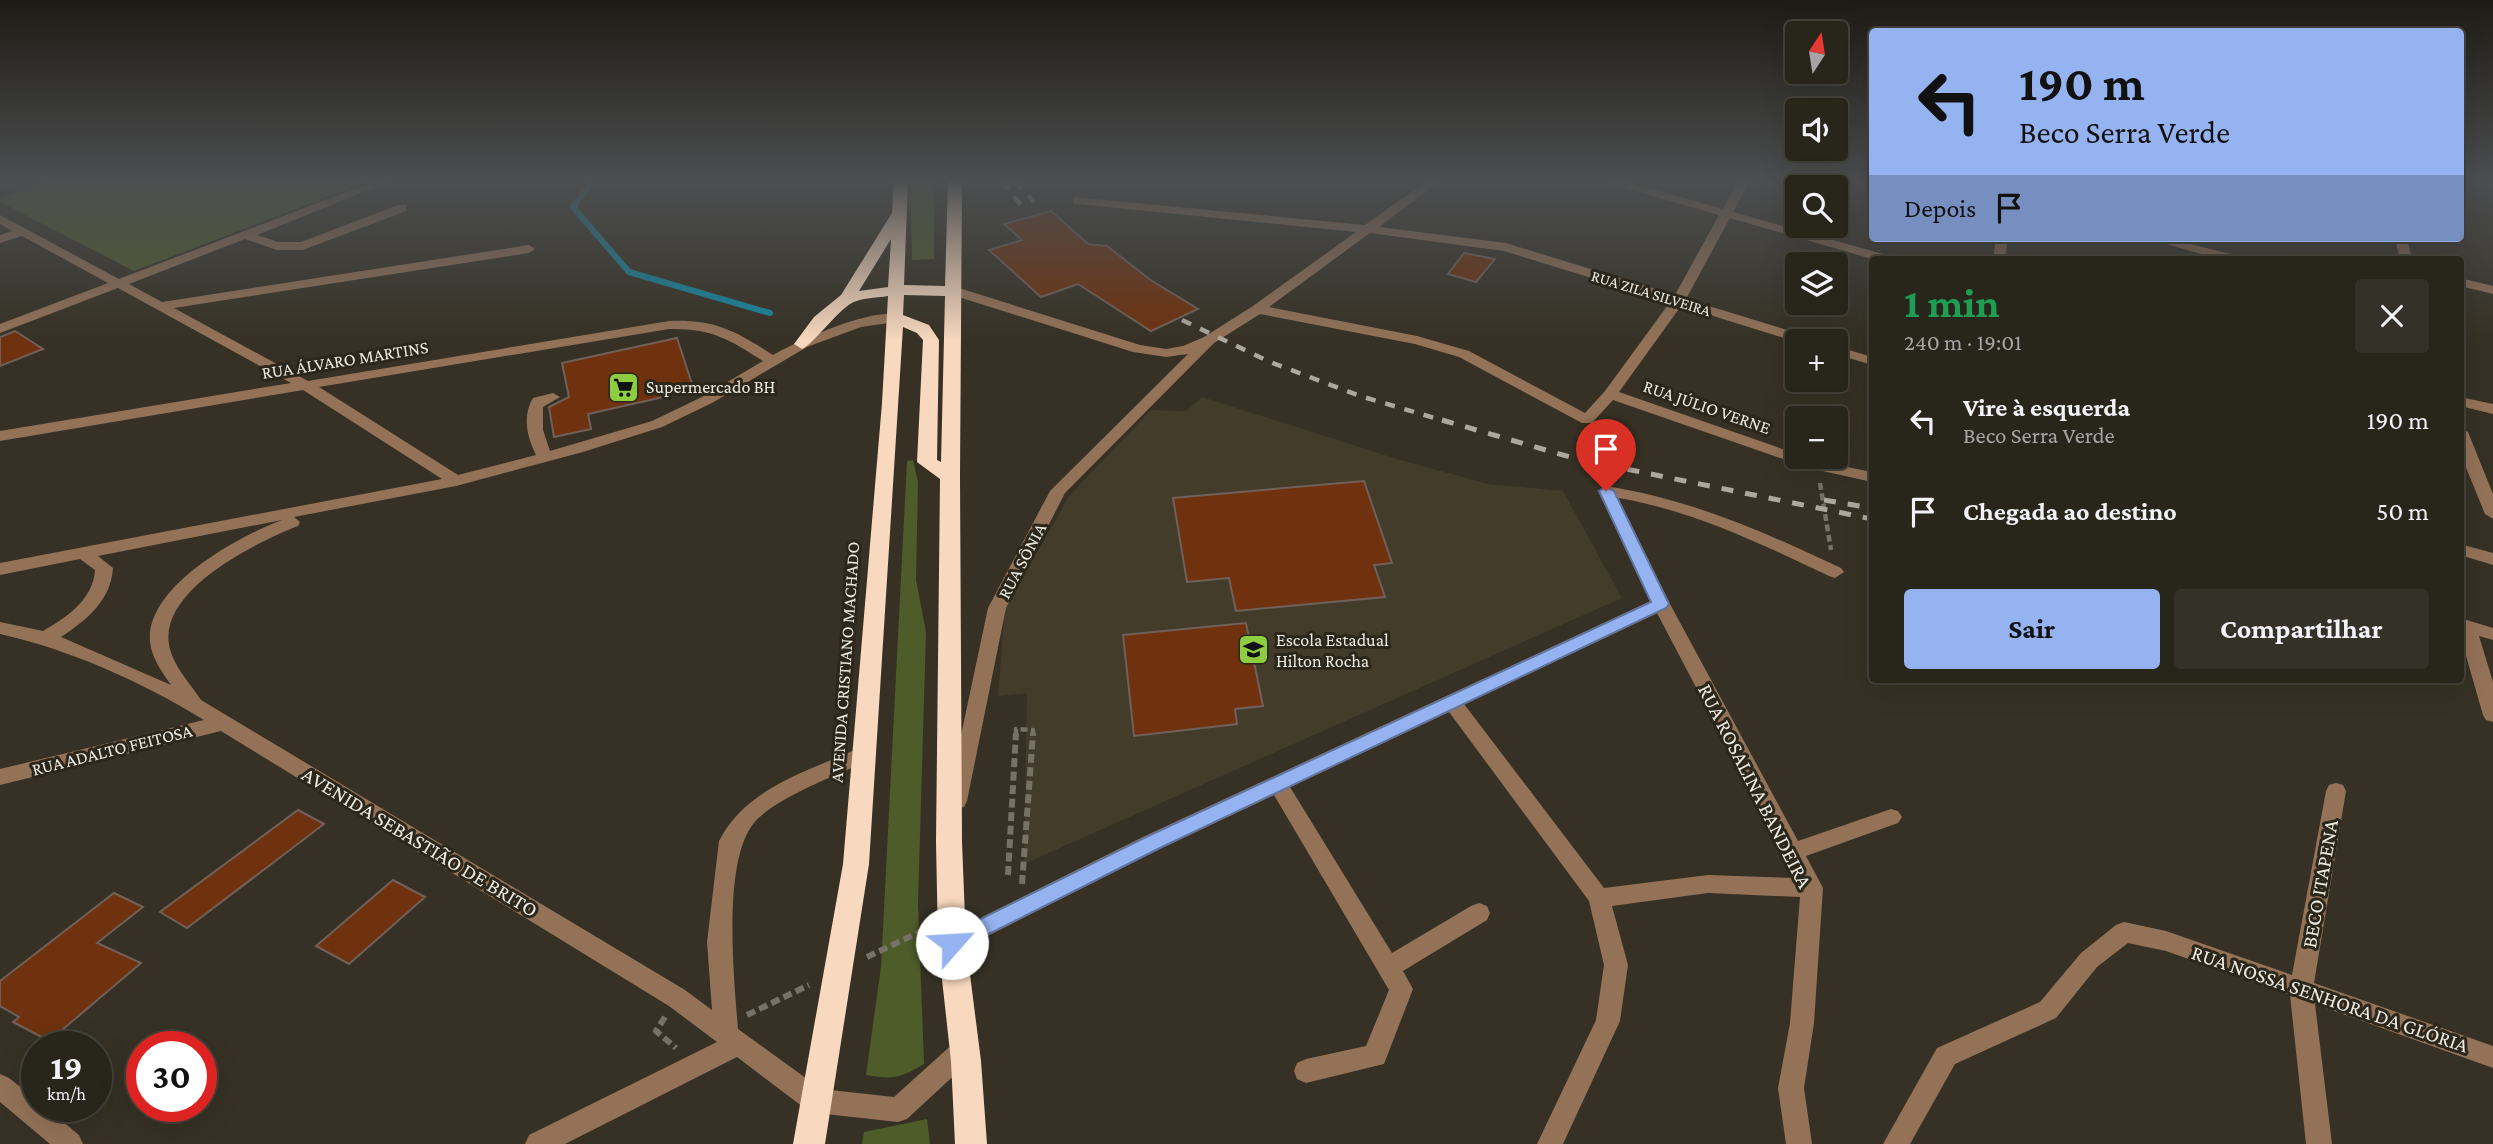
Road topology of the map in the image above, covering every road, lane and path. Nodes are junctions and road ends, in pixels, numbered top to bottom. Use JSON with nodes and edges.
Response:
{"nodes":[{"id":1,"x":30,"y":234,"type":"edge"},
{"id":2,"x":338,"y":234,"type":"edge"},
{"id":3,"x":886,"y":234,"type":"edge"},
{"id":4,"x":900,"y":234,"type":"edge"},
{"id":5,"x":955,"y":234,"type":"edge"},
{"id":6,"x":1360,"y":234,"type":"edge"},
{"id":7,"x":1409,"y":234,"type":"edge"},
{"id":8,"x":1715,"y":234,"type":"edge"},
{"id":9,"x":1798,"y":234,"type":"edge"},
{"id":10,"x":246,"y":235,"type":"joint"},
{"id":11,"x":2167,"y":242,"type":"edge"},
{"id":12,"x":529,"y":249,"type":"dead end"},
{"id":13,"x":1874,"y":256,"type":"edge"},
{"id":14,"x":2222,"y":256,"type":"edge"},
{"id":15,"x":2464,"y":283,"type":"edge"},
{"id":16,"x":121,"y":284,"type":"junction"},
{"id":17,"x":897,"y":290,"type":"junction"},
{"id":18,"x":954,"y":290,"type":"junction"},
{"id":19,"x":2493,"y":290,"type":"edge"},
{"id":20,"x":847,"y":298,"type":"junction"},
{"id":21,"x":1678,"y":301,"type":"junction"},
{"id":22,"x":161,"y":306,"type":"junction"},
{"id":23,"x":1258,"y":309,"type":"junction"},
{"id":24,"x":896,"y":318,"type":"junction"},
{"id":25,"x":0,"y":329,"type":"edge"},
{"id":26,"x":1785,"y":334,"type":"edge"},
{"id":27,"x":1209,"y":340,"type":"junction"},
{"id":28,"x":802,"y":344,"type":"junction"},
{"id":29,"x":1138,"y":349,"type":"junction"},
{"id":30,"x":1848,"y":354,"type":"edge"},
{"id":31,"x":1869,"y":360,"type":"edge"},
{"id":32,"x":772,"y":361,"type":"junction"},
{"id":33,"x":1164,"y":384,"type":"junction"},
{"id":34,"x":307,"y":386,"type":"junction"},
{"id":35,"x":1610,"y":394,"type":"junction"},
{"id":36,"x":553,"y":397,"type":"dead end"},
{"id":37,"x":2464,"y":402,"type":"edge"},
{"id":38,"x":2493,"y":409,"type":"edge"},
{"id":39,"x":0,"y":436,"type":"edge"},
{"id":40,"x":2464,"y":442,"type":"edge"},
{"id":41,"x":545,"y":458,"type":"junction"},
{"id":42,"x":1869,"y":476,"type":"edge"},
{"id":43,"x":950,"y":477,"type":"junction"},
{"id":44,"x":456,"y":481,"type":"junction"},
{"id":45,"x":1821,"y":489,"type":"dead end"},
{"id":46,"x":331,"y":507,"type":"junction"},
{"id":47,"x":2493,"y":514,"type":"edge"},
{"id":48,"x":1826,"y":524,"type":"dead end"},
{"id":49,"x":2464,"y":550,"type":"edge"},
{"id":50,"x":83,"y":553,"type":"junction"},
{"id":51,"x":2493,"y":559,"type":"edge"},
{"id":52,"x":0,"y":569,"type":"edge"},
{"id":53,"x":1835,"y":572,"type":"dead end"},
{"id":54,"x":1661,"y":604,"type":"junction"},
{"id":55,"x":2464,"y":625,"type":"edge"},
{"id":56,"x":0,"y":628,"type":"edge"},
{"id":57,"x":2493,"y":634,"type":"edge"},
{"id":58,"x":46,"y":638,"type":"junction"},
{"id":59,"x":1452,"y":702,"type":"junction"},
{"id":60,"x":195,"y":706,"type":"junction"},
{"id":61,"x":2493,"y":715,"type":"edge"},
{"id":62,"x":224,"y":723,"type":"junction"},
{"id":63,"x":864,"y":754,"type":"junction"},
{"id":64,"x":0,"y":777,"type":"edge"},
{"id":65,"x":1278,"y":784,"type":"junction"},
{"id":66,"x":2336,"y":791,"type":"dead end"},
{"id":67,"x":1891,"y":817,"type":"dead end"},
{"id":68,"x":949,"y":842,"type":"junction"},
{"id":69,"x":1793,"y":852,"type":"junction"},
{"id":70,"x":1008,"y":875,"type":"dead end"},
{"id":71,"x":1023,"y":883,"type":"dead end"},
{"id":72,"x":1812,"y":888,"type":"junction"},
{"id":73,"x":1599,"y":898,"type":"junction"},
{"id":74,"x":1479,"y":913,"type":"dead end"},
{"id":75,"x":952,"y":943,"type":"junction"},
{"id":76,"x":1388,"y":968,"type":"junction"},
{"id":77,"x":2301,"y":989,"type":"junction"},
{"id":78,"x":677,"y":998,"type":"junction"},
{"id":79,"x":732,"y":1040,"type":"junction"},
{"id":80,"x":675,"y":1049,"type":"dead end"},
{"id":81,"x":965,"y":1049,"type":"junction"},
{"id":82,"x":2493,"y":1057,"type":"edge"},
{"id":83,"x":1306,"y":1072,"type":"dead end"},
{"id":84,"x":0,"y":1086,"type":"edge"},
{"id":85,"x":816,"y":1101,"type":"junction"},
{"id":86,"x":70,"y":1144,"type":"edge"},
{"id":87,"x":538,"y":1144,"type":"edge"},
{"id":88,"x":809,"y":1144,"type":"edge"},
{"id":89,"x":971,"y":1144,"type":"edge"},
{"id":90,"x":1550,"y":1144,"type":"edge"},
{"id":91,"x":1799,"y":1144,"type":"edge"},
{"id":92,"x":1896,"y":1144,"type":"edge"},
{"id":93,"x":2319,"y":1144,"type":"edge"}],
"edges":[{"from":1,"to":16,"type":"street"},
{"from":2,"to":10,"type":"street"},
{"from":3,"to":20,"type":"highway"},
{"from":4,"to":17,"type":"highway","name":"AVENIDA CRISTIANO MACHADO"},
{"from":5,"to":18,"type":"highway"},
{"from":6,"to":23,"type":"street","name":"RUA SÔNIA"},
{"from":7,"to":21,"type":"street","name":"RUA ZILA SILVEIRA"},
{"from":8,"to":21,"type":"street"},
{"from":9,"to":13,"type":"street"},
{"from":10,"to":16,"type":"street"},
{"from":11,"to":14,"type":"street"},
{"from":12,"to":22,"type":"street"},
{"from":15,"to":19,"type":"street"},
{"from":16,"to":22,"type":"street"},
{"from":16,"to":25,"type":"street"},
{"from":17,"to":18,"type":"highway"},
{"from":17,"to":20,"type":"highway"},
{"from":17,"to":24,"type":"highway","name":"AVENIDA CRISTIANO MACHADO"},
{"from":18,"to":29,"type":"street","name":"RUA SÔNIA"},
{"from":18,"to":43,"type":"highway"},
{"from":20,"to":28,"type":"highway"},
{"from":21,"to":26,"type":"street","name":"RUA ZILA SILVEIRA"},
{"from":21,"to":35,"type":"street"},
{"from":22,"to":34,"type":"street"},
{"from":23,"to":27,"type":"street","name":"RUA SÔNIA"},
{"from":23,"to":35,"type":"street"},
{"from":24,"to":28,"type":"street"},
{"from":24,"to":43,"type":"highway"},
{"from":24,"to":63,"type":"highway","name":"AVENIDA CRISTIANO MACHADO"},
{"from":27,"to":29,"type":"street","name":"RUA SÔNIA"},
{"from":27,"to":33,"type":"street","name":"RUA SÔNIA"},
{"from":28,"to":32,"type":"street"},
{"from":29,"to":33,"type":"street"},
{"from":30,"to":31,"type":"street"},
{"from":32,"to":34,"type":"street","name":"RUA ÁLVARO MARTINS"},
{"from":32,"to":41,"type":"street"},
{"from":33,"to":68,"type":"street","name":"RUA SÔNIA"},
{"from":34,"to":39,"type":"street","name":"RUA ÁLVARO MARTINS"},
{"from":34,"to":44,"type":"street"},
{"from":35,"to":42,"type":"street","name":"RUA JÚLIO VERNE"},
{"from":36,"to":41,"type":"street"},
{"from":37,"to":38,"type":"street"},
{"from":40,"to":47,"type":"street"},
{"from":41,"to":44,"type":"street"},
{"from":43,"to":68,"type":"highway"},
{"from":44,"to":46,"type":"street"},
{"from":45,"to":48,"type":"path"},
{"from":46,"to":50,"type":"street"},
{"from":46,"to":60,"type":"street"},
{"from":49,"to":51,"type":"street"},
{"from":50,"to":52,"type":"street"},
{"from":50,"to":58,"type":"street"},
{"from":53,"to":54,"type":"street","name":"RUA ROSALINA BANDEIRA"},
{"from":54,"to":59,"type":"street"},
{"from":54,"to":69,"type":"street","name":"RUA ROSALINA BANDEIRA"},
{"from":55,"to":57,"type":"street"},
{"from":55,"to":61,"type":"street"},
{"from":56,"to":58,"type":"street","name":"AVENIDA SEBASTIÃO DE BRITO"},
{"from":58,"to":60,"type":"street","name":"AVENIDA SEBASTIÃO DE BRITO"},
{"from":59,"to":65,"type":"street"},
{"from":59,"to":73,"type":"street"},
{"from":60,"to":62,"type":"street","name":"AVENIDA SEBASTIÃO DE BRITO"},
{"from":62,"to":64,"type":"street","name":"RUA ADALTO FEITOSA"},
{"from":62,"to":78,"type":"street","name":"AVENIDA SEBASTIÃO DE BRITO"},
{"from":63,"to":79,"type":"street"},
{"from":63,"to":85,"type":"highway","name":"AVENIDA CRISTIANO MACHADO"},
{"from":65,"to":75,"type":"street"},
{"from":65,"to":76,"type":"street"},
{"from":66,"to":77,"type":"street","name":"BECO ITAPENA"},
{"from":67,"to":69,"type":"street"},
{"from":68,"to":75,"type":"highway"},
{"from":69,"to":72,"type":"street","name":"RUA ROSALINA BANDEIRA"},
{"from":70,"to":71,"type":"path"},
{"from":72,"to":73,"type":"street"},
{"from":72,"to":91,"type":"street","name":"RUA ROSALINA BANDEIRA"},
{"from":73,"to":90,"type":"street"},
{"from":74,"to":76,"type":"street"},
{"from":75,"to":81,"type":"highway"},
{"from":76,"to":83,"type":"street"},
{"from":77,"to":82,"type":"street","name":"RUA NOSSA SENHORA DA GLÓRIA"},
{"from":77,"to":92,"type":"street","name":"RUA NOSSA SENHORA DA GLÓRIA"},
{"from":77,"to":93,"type":"street","name":"BECO ITAPENA"},
{"from":78,"to":79,"type":"street","name":"AVENIDA SEBASTIÃO DE BRITO"},
{"from":78,"to":80,"type":"path"},
{"from":79,"to":85,"type":"street","name":"AVENIDA SEBASTIÃO DE BRITO"},
{"from":79,"to":87,"type":"street"},
{"from":81,"to":85,"type":"street"},
{"from":81,"to":89,"type":"highway"},
{"from":84,"to":86,"type":"street"},
{"from":85,"to":88,"type":"highway","name":"AVENIDA CRISTIANO MACHADO"}]}
